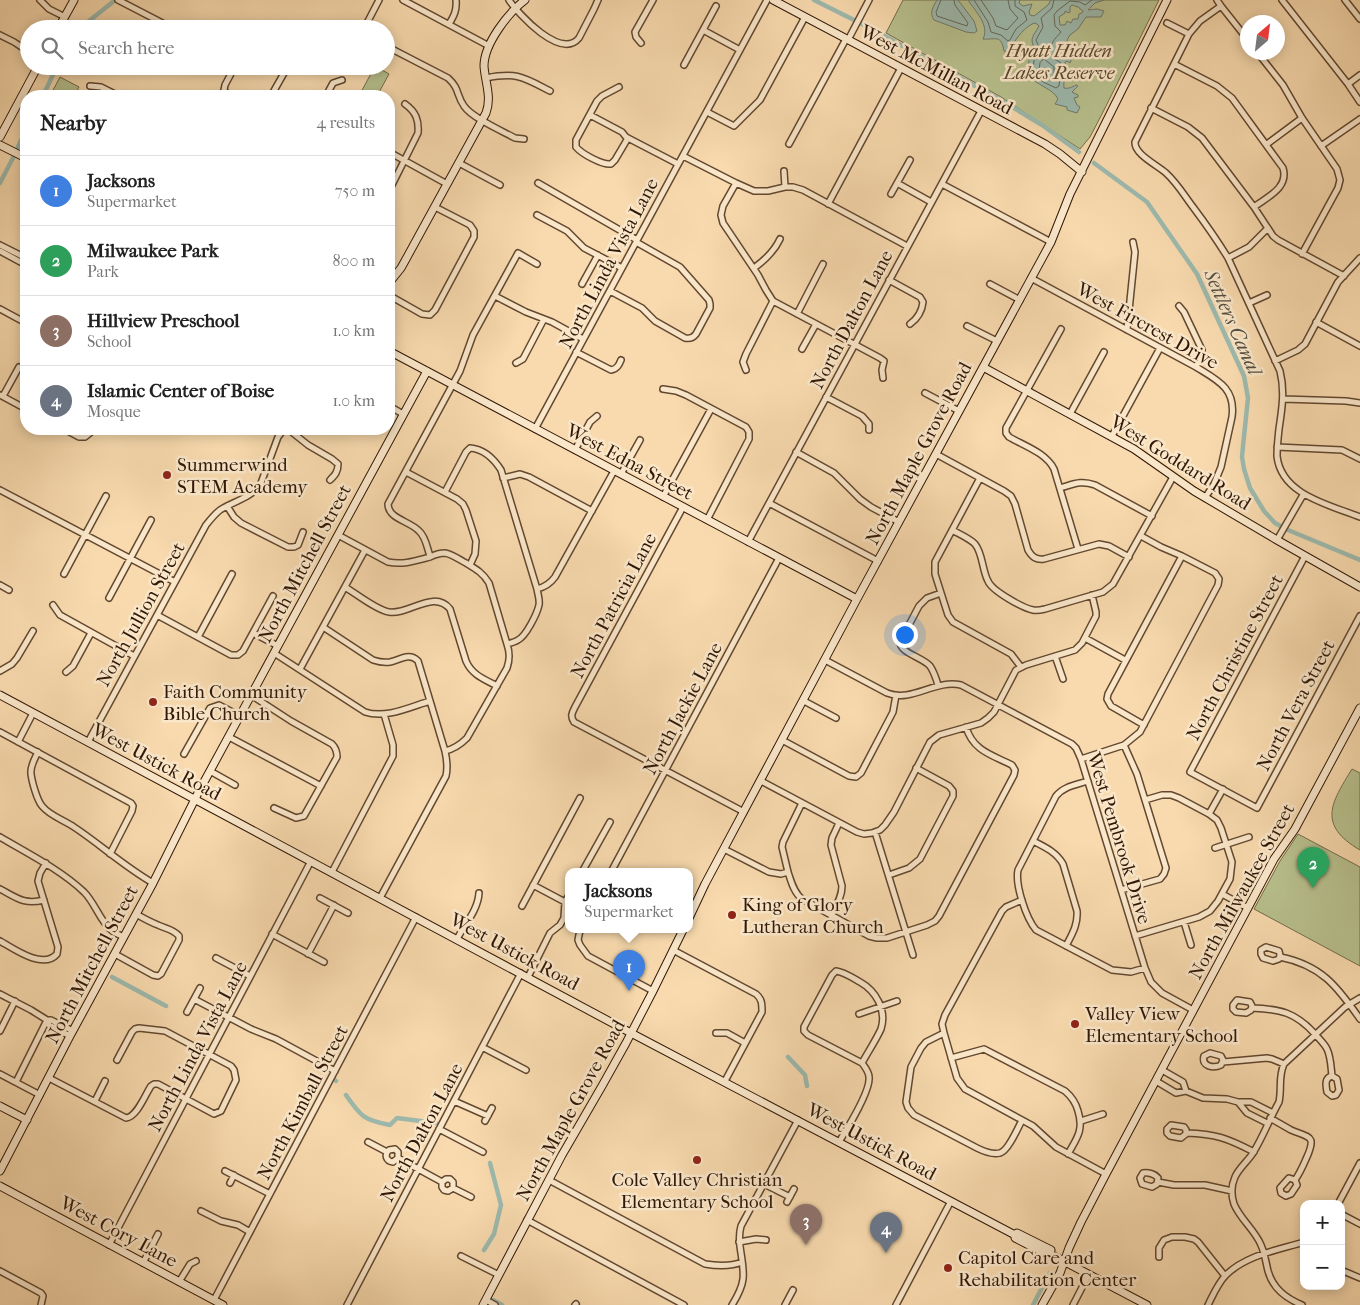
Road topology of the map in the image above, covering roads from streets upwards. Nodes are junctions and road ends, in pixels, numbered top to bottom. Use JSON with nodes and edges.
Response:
{"nodes":[{"id":1,"x":40,"y":0,"type":"edge"},
{"id":2,"x":74,"y":0,"type":"edge"},
{"id":3,"x":118,"y":0,"type":"edge"},
{"id":4,"x":380,"y":0,"type":"edge"},
{"id":5,"x":403,"y":0,"type":"edge"},
{"id":6,"x":456,"y":0,"type":"edge"},
{"id":7,"x":509,"y":0,"type":"edge"},
{"id":8,"x":525,"y":0,"type":"edge"},
{"id":9,"x":598,"y":0,"type":"edge"},
{"id":10,"x":653,"y":0,"type":"edge"},
{"id":11,"x":767,"y":0,"type":"edge"},
{"id":12,"x":772,"y":0,"type":"edge"},
{"id":13,"x":869,"y":0,"type":"edge"},
{"id":14,"x":1166,"y":0,"type":"edge"},
{"id":15,"x":1217,"y":0,"type":"edge"},
{"id":16,"x":1282,"y":0,"type":"edge"},
{"id":17,"x":1345,"y":0,"type":"edge"},
{"id":18,"x":716,"y":6,"type":"dead end"},
{"id":19,"x":1221,"y":6,"type":"junction"},
{"id":20,"x":515,"y":9,"type":"junction"},
{"id":21,"x":805,"y":17,"type":"junction"},
{"id":22,"x":64,"y":18,"type":"joint"},
{"id":23,"x":1360,"y":19,"type":"edge"},
{"id":24,"x":156,"y":20,"type":"edge"},
{"id":25,"x":368,"y":20,"type":"edge"},
{"id":26,"x":1167,"y":23,"type":"dead end"},
{"id":27,"x":449,"y":24,"type":"junction"},
{"id":28,"x":703,"y":30,"type":"junction"},
{"id":29,"x":1240,"y":30,"type":"edge"},
{"id":30,"x":0,"y":34,"type":"edge"},
{"id":31,"x":1189,"y":34,"type":"junction"},
{"id":32,"x":847,"y":39,"type":"junction"},
{"id":33,"x":641,"y":43,"type":"dead end"},
{"id":34,"x":20,"y":46,"type":"edge"},
{"id":35,"x":489,"y":46,"type":"junction"},
{"id":36,"x":740,"y":50,"type":"junction"},
{"id":37,"x":395,"y":51,"type":"edge"},
{"id":38,"x":1263,"y":60,"type":"edge"},
{"id":39,"x":1174,"y":64,"type":"junction"},
{"id":40,"x":684,"y":65,"type":"dead end"},
{"id":41,"x":901,"y":68,"type":"junction"},
{"id":42,"x":33,"y":75,"type":"edge"},
{"id":43,"x":230,"y":75,"type":"edge"},
{"id":44,"x":283,"y":75,"type":"edge"},
{"id":45,"x":1360,"y":75,"type":"edge"},
{"id":46,"x":486,"y":78,"type":"junction"},
{"id":47,"x":342,"y":80,"type":"dead end"},
{"id":48,"x":1348,"y":84,"type":"junction"},
{"id":49,"x":90,"y":86,"type":"dead end"},
{"id":50,"x":619,"y":87,"type":"dead end"},
{"id":51,"x":25,"y":90,"type":"edge"},
{"id":52,"x":107,"y":90,"type":"edge"},
{"id":53,"x":224,"y":90,"type":"edge"},
{"id":54,"x":274,"y":90,"type":"edge"},
{"id":55,"x":329,"y":90,"type":"edge"},
{"id":56,"x":550,"y":91,"type":"dead end"},
{"id":57,"x":20,"y":100,"type":"edge"},
{"id":58,"x":1360,"y":102,"type":"edge"},
{"id":59,"x":405,"y":104,"type":"dead end"},
{"id":60,"x":1151,"y":108,"type":"junction"},
{"id":61,"x":981,"y":111,"type":"junction"},
{"id":62,"x":707,"y":112,"type":"junction"},
{"id":63,"x":590,"y":114,"type":"junction"},
{"id":64,"x":1302,"y":118,"type":"junction"},
{"id":65,"x":1360,"y":118,"type":"edge"},
{"id":66,"x":482,"y":120,"type":"junction"},
{"id":67,"x":0,"y":137,"type":"edge"},
{"id":68,"x":628,"y":138,"type":"junction"},
{"id":69,"x":524,"y":139,"type":"dead end"},
{"id":70,"x":0,"y":144,"type":"edge"},
{"id":71,"x":789,"y":144,"type":"dead end"},
{"id":72,"x":1266,"y":144,"type":"junction"},
{"id":73,"x":1321,"y":146,"type":"junction"},
{"id":74,"x":20,"y":155,"type":"edge"},
{"id":75,"x":395,"y":155,"type":"edge"},
{"id":76,"x":683,"y":156,"type":"junction"},
{"id":77,"x":910,"y":160,"type":"dead end"},
{"id":78,"x":405,"y":161,"type":"junction"},
{"id":79,"x":459,"y":163,"type":"junction"},
{"id":80,"x":678,"y":164,"type":"junction"},
{"id":81,"x":784,"y":171,"type":"dead end"},
{"id":82,"x":1082,"y":172,"type":"junction"},
{"id":83,"x":395,"y":180,"type":"edge"},
{"id":84,"x":538,"y":183,"type":"dead end"},
{"id":85,"x":736,"y":183,"type":"junction"},
{"id":86,"x":897,"y":183,"type":"junction"},
{"id":87,"x":447,"y":184,"type":"junction"},
{"id":88,"x":500,"y":184,"type":"dead end"},
{"id":89,"x":942,"y":184,"type":"junction"},
{"id":90,"x":784,"y":187,"type":"junction"},
{"id":91,"x":891,"y":194,"type":"dead end"},
{"id":92,"x":931,"y":202,"type":"junction"},
{"id":93,"x":828,"y":204,"type":"junction"},
{"id":94,"x":435,"y":206,"type":"junction"},
{"id":95,"x":1254,"y":207,"type":"junction"},
{"id":96,"x":537,"y":215,"type":"dead end"},
{"id":97,"x":1268,"y":228,"type":"junction"},
{"id":98,"x":780,"y":239,"type":"dead end"},
{"id":99,"x":637,"y":241,"type":"junction"},
{"id":100,"x":1051,"y":242,"type":"junction"},
{"id":101,"x":1133,"y":242,"type":"dead end"},
{"id":102,"x":0,"y":245,"type":"edge"},
{"id":103,"x":907,"y":246,"type":"junction"},
{"id":104,"x":0,"y":251,"type":"edge"},
{"id":105,"x":1302,"y":254,"type":"junction"},
{"id":106,"x":20,"y":255,"type":"edge"},
{"id":107,"x":598,"y":256,"type":"junction"},
{"id":108,"x":1228,"y":258,"type":"junction"},
{"id":109,"x":1360,"y":258,"type":"edge"},
{"id":110,"x":20,"y":262,"type":"edge"},
{"id":111,"x":537,"y":264,"type":"dead end"},
{"id":112,"x":823,"y":264,"type":"dead end"},
{"id":113,"x":622,"y":268,"type":"junction"},
{"id":114,"x":754,"y":268,"type":"junction"},
{"id":115,"x":395,"y":276,"type":"edge"},
{"id":116,"x":1344,"y":276,"type":"junction"},
{"id":117,"x":1031,"y":278,"type":"junction"},
{"id":118,"x":889,"y":280,"type":"junction"},
{"id":119,"x":582,"y":284,"type":"dead end"},
{"id":120,"x":990,"y":284,"type":"dead end"},
{"id":121,"x":610,"y":291,"type":"junction"},
{"id":122,"x":1267,"y":295,"type":"dead end"},
{"id":123,"x":495,"y":296,"type":"junction"},
{"id":124,"x":395,"y":299,"type":"edge"},
{"id":125,"x":1020,"y":300,"type":"junction"},
{"id":126,"x":773,"y":301,"type":"junction"},
{"id":127,"x":1249,"y":303,"type":"junction"},
{"id":128,"x":1178,"y":306,"type":"dead end"},
{"id":129,"x":0,"y":309,"type":"edge"},
{"id":130,"x":797,"y":314,"type":"junction"},
{"id":131,"x":544,"y":319,"type":"junction"},
{"id":132,"x":20,"y":320,"type":"edge"},
{"id":133,"x":1316,"y":322,"type":"junction"},
{"id":134,"x":816,"y":324,"type":"junction"},
{"id":135,"x":910,"y":324,"type":"dead end"},
{"id":136,"x":967,"y":326,"type":"dead end"},
{"id":137,"x":1061,"y":329,"type":"dead end"},
{"id":138,"x":1127,"y":330,"type":"junction"},
{"id":139,"x":583,"y":339,"type":"junction"},
{"id":140,"x":997,"y":342,"type":"junction"},
{"id":141,"x":1359,"y":344,"type":"edge"},
{"id":142,"x":855,"y":345,"type":"junction"},
{"id":143,"x":1160,"y":348,"type":"junction"},
{"id":144,"x":802,"y":349,"type":"dead end"},
{"id":145,"x":576,"y":352,"type":"junction"},
{"id":146,"x":1104,"y":352,"type":"dead end"},
{"id":147,"x":395,"y":354,"type":"edge"},
{"id":148,"x":621,"y":360,"type":"dead end"},
{"id":149,"x":1275,"y":361,"type":"junction"},
{"id":150,"x":516,"y":363,"type":"dead end"},
{"id":151,"x":19,"y":366,"type":"dead end"},
{"id":152,"x":983,"y":367,"type":"junction"},
{"id":153,"x":1196,"y":368,"type":"junction"},
{"id":154,"x":746,"y":370,"type":"dead end"},
{"id":155,"x":427,"y":371,"type":"junction"},
{"id":156,"x":883,"y":378,"type":"dead end"},
{"id":157,"x":453,"y":385,"type":"junction"},
{"id":158,"x":663,"y":389,"type":"dead end"},
{"id":159,"x":1028,"y":391,"type":"junction"},
{"id":160,"x":925,"y":393,"type":"dead end"},
{"id":161,"x":2,"y":395,"type":"edge"},
{"id":162,"x":826,"y":397,"type":"junction"},
{"id":163,"x":1283,"y":399,"type":"junction"},
{"id":164,"x":1360,"y":403,"type":"edge"},
{"id":165,"x":20,"y":405,"type":"edge"},
{"id":166,"x":395,"y":409,"type":"edge"},
{"id":167,"x":711,"y":409,"type":"junction"},
{"id":168,"x":959,"y":411,"type":"junction"},
{"id":169,"x":403,"y":414,"type":"junction"},
{"id":170,"x":1070,"y":414,"type":"junction"},
{"id":171,"x":597,"y":416,"type":"dead end"},
{"id":172,"x":395,"y":429,"type":"edge"},
{"id":173,"x":535,"y":429,"type":"junction"},
{"id":174,"x":870,"y":430,"type":"dead end"},
{"id":175,"x":75,"y":435,"type":"edge"},
{"id":176,"x":88,"y":435,"type":"edge"},
{"id":177,"x":280,"y":435,"type":"edge"},
{"id":178,"x":296,"y":435,"type":"edge"},
{"id":179,"x":392,"y":435,"type":"edge"},
{"id":180,"x":1112,"y":436,"type":"junction"},
{"id":181,"x":640,"y":440,"type":"dead end"},
{"id":182,"x":1277,"y":447,"type":"junction"},
{"id":183,"x":575,"y":450,"type":"junction"},
{"id":184,"x":796,"y":452,"type":"junction"},
{"id":185,"x":936,"y":454,"type":"junction"},
{"id":186,"x":1360,"y":459,"type":"edge"},
{"id":187,"x":614,"y":470,"type":"junction"},
{"id":188,"x":406,"y":472,"type":"junction"},
{"id":189,"x":621,"y":474,"type":"junction"},
{"id":190,"x":1174,"y":477,"type":"junction"},
{"id":191,"x":504,"y":478,"type":"junction"},
{"id":192,"x":980,"y":478,"type":"junction"},
{"id":193,"x":330,"y":480,"type":"dead end"},
{"id":194,"x":1060,"y":488,"type":"junction"},
{"id":195,"x":0,"y":490,"type":"edge"},
{"id":196,"x":445,"y":492,"type":"junction"},
{"id":197,"x":1303,"y":495,"type":"junction"},
{"id":198,"x":106,"y":496,"type":"dead end"},
{"id":199,"x":663,"y":497,"type":"junction"},
{"id":200,"x":1206,"y":498,"type":"junction"},
{"id":201,"x":769,"y":504,"type":"junction"},
{"id":202,"x":227,"y":506,"type":"junction"},
{"id":203,"x":682,"y":507,"type":"junction"},
{"id":204,"x":592,"y":511,"type":"junction"},
{"id":205,"x":1152,"y":516,"type":"junction"},
{"id":206,"x":1360,"y":517,"type":"edge"},
{"id":207,"x":151,"y":520,"type":"dead end"},
{"id":208,"x":707,"y":520,"type":"junction"},
{"id":209,"x":899,"y":522,"type":"junction"},
{"id":210,"x":952,"y":530,"type":"junction"},
{"id":211,"x":302,"y":532,"type":"dead end"},
{"id":212,"x":85,"y":535,"type":"junction"},
{"id":213,"x":338,"y":535,"type":"junction"},
{"id":214,"x":1141,"y":536,"type":"junction"},
{"id":215,"x":1277,"y":540,"type":"junction"},
{"id":216,"x":748,"y":542,"type":"junction"},
{"id":217,"x":1078,"y":549,"type":"junction"},
{"id":218,"x":365,"y":550,"type":"junction"},
{"id":219,"x":430,"y":556,"type":"junction"},
{"id":220,"x":1182,"y":556,"type":"junction"},
{"id":221,"x":1305,"y":556,"type":"junction"},
{"id":222,"x":1129,"y":557,"type":"junction"},
{"id":223,"x":780,"y":558,"type":"junction"},
{"id":224,"x":130,"y":559,"type":"junction"},
{"id":225,"x":878,"y":561,"type":"junction"},
{"id":226,"x":470,"y":565,"type":"junction"},
{"id":227,"x":64,"y":574,"type":"dead end"},
{"id":228,"x":232,"y":574,"type":"dead end"},
{"id":229,"x":175,"y":582,"type":"junction"},
{"id":230,"x":0,"y":585,"type":"edge"},
{"id":231,"x":345,"y":587,"type":"junction"},
{"id":232,"x":1360,"y":587,"type":"edge"},
{"id":233,"x":537,"y":589,"type":"junction"},
{"id":234,"x":9,"y":590,"type":"dead end"},
{"id":235,"x":941,"y":593,"type":"junction"},
{"id":236,"x":1092,"y":595,"type":"junction"},
{"id":237,"x":273,"y":596,"type":"dead end"},
{"id":238,"x":109,"y":598,"type":"dead end"},
{"id":239,"x":857,"y":599,"type":"junction"},
{"id":240,"x":53,"y":605,"type":"dead end"},
{"id":241,"x":157,"y":615,"type":"junction"},
{"id":242,"x":1360,"y":616,"type":"edge"},
{"id":243,"x":323,"y":627,"type":"junction"},
{"id":244,"x":33,"y":631,"type":"dead end"},
{"id":245,"x":253,"y":632,"type":"junction"},
{"id":246,"x":91,"y":633,"type":"junction"},
{"id":247,"x":198,"y":637,"type":"junction"},
{"id":248,"x":1085,"y":638,"type":"junction"},
{"id":249,"x":507,"y":644,"type":"junction"},
{"id":250,"x":278,"y":646,"type":"junction"},
{"id":251,"x":274,"y":653,"type":"junction"},
{"id":252,"x":134,"y":656,"type":"junction"},
{"id":253,"x":1056,"y":656,"type":"junction"},
{"id":254,"x":825,"y":660,"type":"junction"},
{"id":255,"x":1125,"y":660,"type":"junction"},
{"id":256,"x":1020,"y":667,"type":"junction"},
{"id":257,"x":300,"y":670,"type":"junction"},
{"id":258,"x":0,"y":671,"type":"edge"},
{"id":259,"x":66,"y":672,"type":"dead end"},
{"id":260,"x":1063,"y":680,"type":"dead end"},
{"id":261,"x":938,"y":685,"type":"junction"},
{"id":262,"x":497,"y":686,"type":"junction"},
{"id":263,"x":0,"y":695,"type":"edge"},
{"id":264,"x":896,"y":695,"type":"junction"},
{"id":265,"x":251,"y":696,"type":"junction"},
{"id":266,"x":430,"y":700,"type":"junction"},
{"id":267,"x":804,"y":701,"type":"junction"},
{"id":268,"x":998,"y":704,"type":"junction"},
{"id":269,"x":1360,"y":708,"type":"edge"},
{"id":270,"x":33,"y":713,"type":"junction"},
{"id":271,"x":384,"y":714,"type":"junction"},
{"id":272,"x":240,"y":716,"type":"junction"},
{"id":273,"x":836,"y":718,"type":"dead end"},
{"id":274,"x":1144,"y":724,"type":"junction"},
{"id":275,"x":966,"y":727,"type":"junction"},
{"id":276,"x":0,"y":732,"type":"edge"},
{"id":277,"x":229,"y":737,"type":"junction"},
{"id":278,"x":782,"y":740,"type":"junction"},
{"id":279,"x":18,"y":742,"type":"junction"},
{"id":280,"x":88,"y":742,"type":"junction"},
{"id":281,"x":1124,"y":746,"type":"junction"},
{"id":282,"x":444,"y":751,"type":"junction"},
{"id":283,"x":38,"y":752,"type":"junction"},
{"id":284,"x":184,"y":754,"type":"dead end"},
{"id":285,"x":1081,"y":759,"type":"junction"},
{"id":286,"x":916,"y":768,"type":"junction"},
{"id":287,"x":210,"y":771,"type":"junction"},
{"id":288,"x":666,"y":771,"type":"junction"},
{"id":289,"x":760,"y":781,"type":"junction"},
{"id":290,"x":1088,"y":781,"type":"junction"},
{"id":291,"x":235,"y":785,"type":"dead end"},
{"id":292,"x":321,"y":786,"type":"junction"},
{"id":293,"x":1223,"y":789,"type":"junction"},
{"id":294,"x":580,"y":798,"type":"dead end"},
{"id":295,"x":195,"y":800,"type":"junction"},
{"id":296,"x":1145,"y":800,"type":"junction"},
{"id":297,"x":802,"y":803,"type":"junction"},
{"id":298,"x":274,"y":808,"type":"dead end"},
{"id":299,"x":744,"y":812,"type":"junction"},
{"id":300,"x":1209,"y":814,"type":"junction"},
{"id":301,"x":610,"y":822,"type":"dead end"},
{"id":302,"x":839,"y":823,"type":"junction"},
{"id":303,"x":875,"y":832,"type":"junction"},
{"id":304,"x":0,"y":837,"type":"edge"},
{"id":305,"x":1249,"y":837,"type":"dead end"},
{"id":306,"x":1033,"y":841,"type":"junction"},
{"id":307,"x":1226,"y":844,"type":"junction"},
{"id":308,"x":724,"y":848,"type":"junction"},
{"id":309,"x":1215,"y":848,"type":"dead end"},
{"id":310,"x":110,"y":854,"type":"junction"},
{"id":311,"x":311,"y":861,"type":"junction"},
{"id":312,"x":46,"y":863,"type":"junction"},
{"id":313,"x":584,"y":868,"type":"edge"},
{"id":314,"x":613,"y":868,"type":"edge"},
{"id":315,"x":332,"y":872,"type":"junction"},
{"id":316,"x":788,"y":872,"type":"junction"},
{"id":317,"x":889,"y":875,"type":"junction"},
{"id":318,"x":152,"y":883,"type":"junction"},
{"id":319,"x":533,"y":885,"type":"junction"},
{"id":320,"x":0,"y":889,"type":"edge"},
{"id":321,"x":1121,"y":890,"type":"junction"},
{"id":322,"x":479,"y":893,"type":"dead end"},
{"id":323,"x":1222,"y":894,"type":"junction"},
{"id":324,"x":320,"y":898,"type":"dead end"},
{"id":325,"x":380,"y":898,"type":"junction"},
{"id":326,"x":44,"y":900,"type":"junction"},
{"id":327,"x":1022,"y":900,"type":"junction"},
{"id":328,"x":565,"y":902,"type":"joint"},
{"id":329,"x":334,"y":905,"type":"junction"},
{"id":330,"x":522,"y":906,"type":"dead end"},
{"id":331,"x":1248,"y":908,"type":"junction"},
{"id":332,"x":693,"y":910,"type":"edge"},
{"id":333,"x":348,"y":912,"type":"dead end"},
{"id":334,"x":136,"y":914,"type":"junction"},
{"id":335,"x":831,"y":916,"type":"junction"},
{"id":336,"x":416,"y":917,"type":"junction"},
{"id":337,"x":1184,"y":922,"type":"junction"},
{"id":338,"x":906,"y":932,"type":"junction"},
{"id":339,"x":579,"y":933,"type":"edge"},
{"id":340,"x":682,"y":933,"type":"edge"},
{"id":341,"x":272,"y":934,"type":"junction"},
{"id":342,"x":1136,"y":936,"type":"junction"},
{"id":343,"x":124,"y":937,"type":"junction"},
{"id":344,"x":458,"y":939,"type":"junction"},
{"id":345,"x":0,"y":941,"type":"edge"},
{"id":346,"x":1066,"y":946,"type":"junction"},
{"id":347,"x":1191,"y":946,"type":"dead end"},
{"id":348,"x":673,"y":950,"type":"junction"},
{"id":349,"x":115,"y":954,"type":"junction"},
{"id":350,"x":308,"y":954,"type":"junction"},
{"id":351,"x":913,"y":955,"type":"dead end"},
{"id":352,"x":1280,"y":957,"type":"dead end"},
{"id":353,"x":216,"y":958,"type":"dead end"},
{"id":354,"x":324,"y":962,"type":"dead end"},
{"id":355,"x":1145,"y":968,"type":"junction"},
{"id":356,"x":525,"y":975,"type":"junction"},
{"id":357,"x":250,"y":976,"type":"junction"},
{"id":358,"x":200,"y":988,"type":"dead end"},
{"id":359,"x":653,"y":991,"type":"junction"},
{"id":360,"x":0,"y":994,"type":"edge"},
{"id":361,"x":1360,"y":998,"type":"edge"},
{"id":362,"x":194,"y":999,"type":"junction"},
{"id":363,"x":15,"y":1001,"type":"junction"},
{"id":364,"x":896,"y":1001,"type":"dead end"},
{"id":365,"x":1350,"y":1004,"type":"junction"},
{"id":366,"x":881,"y":1006,"type":"junction"},
{"id":367,"x":1252,"y":1008,"type":"dead end"},
{"id":368,"x":1193,"y":1010,"type":"junction"},
{"id":369,"x":187,"y":1012,"type":"dead end"},
{"id":370,"x":859,"y":1014,"type":"dead end"},
{"id":371,"x":228,"y":1018,"type":"junction"},
{"id":372,"x":1360,"y":1019,"type":"edge"},
{"id":373,"x":47,"y":1020,"type":"junction"},
{"id":374,"x":0,"y":1031,"type":"edge"},
{"id":375,"x":631,"y":1033,"type":"junction"},
{"id":376,"x":716,"y":1033,"type":"dead end"},
{"id":377,"x":72,"y":1034,"type":"junction"},
{"id":378,"x":944,"y":1034,"type":"junction"},
{"id":379,"x":1315,"y":1034,"type":"junction"},
{"id":380,"x":745,"y":1043,"type":"junction"},
{"id":381,"x":482,"y":1047,"type":"junction"},
{"id":382,"x":209,"y":1054,"type":"junction"},
{"id":383,"x":951,"y":1058,"type":"junction"},
{"id":384,"x":117,"y":1060,"type":"dead end"},
{"id":385,"x":1222,"y":1062,"type":"dead end"},
{"id":386,"x":862,"y":1063,"type":"junction"},
{"id":387,"x":1284,"y":1064,"type":"junction"},
{"id":388,"x":518,"y":1066,"type":"junction"},
{"id":389,"x":526,"y":1070,"type":"dead end"},
{"id":390,"x":1162,"y":1070,"type":"junction"},
{"id":391,"x":335,"y":1071,"type":"junction"},
{"id":392,"x":0,"y":1074,"type":"edge"},
{"id":393,"x":514,"y":1074,"type":"dead end"},
{"id":394,"x":1332,"y":1076,"type":"dead end"},
{"id":395,"x":49,"y":1078,"type":"junction"},
{"id":396,"x":105,"y":1081,"type":"dead end"},
{"id":397,"x":725,"y":1081,"type":"junction"},
{"id":398,"x":1156,"y":1081,"type":"junction"},
{"id":399,"x":16,"y":1082,"type":"junction"},
{"id":400,"x":1186,"y":1091,"type":"junction"},
{"id":401,"x":40,"y":1095,"type":"junction"},
{"id":402,"x":186,"y":1099,"type":"junction"},
{"id":403,"x":94,"y":1101,"type":"junction"},
{"id":404,"x":454,"y":1101,"type":"junction"},
{"id":405,"x":1238,"y":1102,"type":"junction"},
{"id":406,"x":0,"y":1106,"type":"edge"},
{"id":407,"x":492,"y":1108,"type":"dead end"},
{"id":408,"x":1102,"y":1114,"type":"dead end"},
{"id":409,"x":1270,"y":1118,"type":"junction"},
{"id":410,"x":27,"y":1120,"type":"junction"},
{"id":411,"x":798,"y":1120,"type":"junction"},
{"id":412,"x":1022,"y":1120,"type":"junction"},
{"id":413,"x":1081,"y":1121,"type":"junction"},
{"id":414,"x":439,"y":1129,"type":"junction"},
{"id":415,"x":1186,"y":1133,"type":"dead end"},
{"id":416,"x":368,"y":1142,"type":"dead end"},
{"id":417,"x":839,"y":1142,"type":"junction"},
{"id":418,"x":387,"y":1152,"type":"junction"},
{"id":419,"x":483,"y":1152,"type":"dead end"},
{"id":420,"x":1254,"y":1152,"type":"junction"},
{"id":421,"x":1068,"y":1154,"type":"junction"},
{"id":422,"x":398,"y":1158,"type":"junction"},
{"id":423,"x":1359,"y":1167,"type":"edge"},
{"id":424,"x":418,"y":1169,"type":"junction"},
{"id":425,"x":0,"y":1171,"type":"edge"},
{"id":426,"x":225,"y":1171,"type":"dead end"},
{"id":427,"x":1106,"y":1174,"type":"junction"},
{"id":428,"x":234,"y":1175,"type":"junction"},
{"id":429,"x":549,"y":1180,"type":"junction"},
{"id":430,"x":1295,"y":1180,"type":"dead end"},
{"id":431,"x":442,"y":1182,"type":"junction"},
{"id":432,"x":1158,"y":1182,"type":"dead end"},
{"id":433,"x":230,"y":1183,"type":"dead end"},
{"id":434,"x":764,"y":1184,"type":"junction"},
{"id":435,"x":0,"y":1186,"type":"edge"},
{"id":436,"x":453,"y":1188,"type":"junction"},
{"id":437,"x":794,"y":1189,"type":"dead end"},
{"id":438,"x":1232,"y":1190,"type":"junction"},
{"id":439,"x":270,"y":1194,"type":"junction"},
{"id":440,"x":471,"y":1197,"type":"dead end"},
{"id":441,"x":1340,"y":1200,"type":"edge"},
{"id":442,"x":951,"y":1202,"type":"junction"},
{"id":443,"x":201,"y":1210,"type":"dead end"},
{"id":444,"x":1345,"y":1216,"type":"edge"},
{"id":445,"x":527,"y":1220,"type":"junction"},
{"id":446,"x":1360,"y":1224,"type":"edge"},
{"id":447,"x":250,"y":1232,"type":"junction"},
{"id":448,"x":158,"y":1234,"type":"dead end"},
{"id":449,"x":766,"y":1240,"type":"dead end"},
{"id":450,"x":739,"y":1242,"type":"junction"},
{"id":451,"x":1300,"y":1243,"type":"edge"},
{"id":452,"x":109,"y":1245,"type":"junction"},
{"id":453,"x":1264,"y":1254,"type":"junction"},
{"id":454,"x":461,"y":1256,"type":"dead end"},
{"id":455,"x":1159,"y":1256,"type":"dead end"},
{"id":456,"x":196,"y":1260,"type":"dead end"},
{"id":457,"x":1064,"y":1260,"type":"junction"},
{"id":458,"x":143,"y":1262,"type":"junction"},
{"id":459,"x":742,"y":1262,"type":"junction"},
{"id":460,"x":0,"y":1271,"type":"edge"},
{"id":461,"x":1345,"y":1272,"type":"edge"},
{"id":462,"x":1089,"y":1274,"type":"junction"},
{"id":463,"x":498,"y":1275,"type":"junction"},
{"id":464,"x":1225,"y":1276,"type":"junction"},
{"id":465,"x":1360,"y":1278,"type":"edge"},
{"id":466,"x":179,"y":1282,"type":"junction"},
{"id":467,"x":793,"y":1290,"type":"dead end"},
{"id":468,"x":214,"y":1300,"type":"junction"},
{"id":469,"x":484,"y":1302,"type":"edge"},
{"id":470,"x":41,"y":1305,"type":"edge"},
{"id":471,"x":223,"y":1305,"type":"edge"},
{"id":472,"x":347,"y":1305,"type":"edge"},
{"id":473,"x":495,"y":1305,"type":"edge"},
{"id":474,"x":684,"y":1305,"type":"edge"},
{"id":475,"x":732,"y":1305,"type":"edge"},
{"id":476,"x":785,"y":1305,"type":"edge"},
{"id":477,"x":896,"y":1305,"type":"edge"},
{"id":478,"x":1042,"y":1305,"type":"edge"},
{"id":479,"x":1073,"y":1305,"type":"edge"},
{"id":480,"x":1147,"y":1305,"type":"edge"},
{"id":481,"x":1208,"y":1305,"type":"edge"},
{"id":482,"x":1302,"y":1305,"type":"edge"}],
"edges":[{"from":1,"to":22,"type":"street"},
{"from":2,"to":22,"type":"street"},
{"from":3,"to":24,"type":"street"},
{"from":4,"to":25,"type":"street"},
{"from":5,"to":27,"type":"street"},
{"from":6,"to":27,"type":"street"},
{"from":7,"to":20,"type":"street"},
{"from":8,"to":20,"type":"street"},
{"from":9,"to":20,"type":"street"},
{"from":10,"to":33,"type":"street"},
{"from":11,"to":36,"type":"street","name":"North Linda Vista Lane"},
{"from":12,"to":21,"type":"street","name":"West McMillan Road"},
{"from":13,"to":32,"type":"street"},
{"from":14,"to":82,"type":"street","name":"North Maple Grove Road"},
{"from":15,"to":19,"type":"street"},
{"from":16,"to":48,"type":"street"},
{"from":17,"to":23,"type":"street"},
{"from":18,"to":28,"type":"street"},
{"from":19,"to":29,"type":"street"},
{"from":19,"to":31,"type":"street"},
{"from":20,"to":35,"type":"street"},
{"from":21,"to":32,"type":"street","name":"West McMillan Road"},
{"from":21,"to":62,"type":"street"},
{"from":26,"to":31,"type":"street"},
{"from":27,"to":35,"type":"street"},
{"from":28,"to":36,"type":"street"},
{"from":28,"to":40,"type":"street"},
{"from":30,"to":34,"type":"street"},
{"from":31,"to":39,"type":"street"},
{"from":32,"to":41,"type":"street","name":"West McMillan Road"},
{"from":32,"to":71,"type":"street"},
{"from":35,"to":46,"type":"street"},
{"from":36,"to":62,"type":"street","name":"North Linda Vista Lane"},
{"from":37,"to":66,"type":"street"},
{"from":38,"to":64,"type":"street"},
{"from":39,"to":60,"type":"street"},
{"from":39,"to":72,"type":"street"},
{"from":41,"to":61,"type":"street","name":"West McMillan Road"},
{"from":41,"to":93,"type":"street"},
{"from":42,"to":51,"type":"street"},
{"from":43,"to":53,"type":"street"},
{"from":44,"to":54,"type":"street"},
{"from":45,"to":48,"type":"street"},
{"from":46,"to":56,"type":"street"},
{"from":46,"to":66,"type":"street"},
{"from":47,"to":55,"type":"street"},
{"from":48,"to":58,"type":"street"},
{"from":49,"to":52,"type":"street"},
{"from":50,"to":63,"type":"street"},
{"from":57,"to":67,"type":"street"},
{"from":59,"to":78,"type":"street"},
{"from":60,"to":95,"type":"street"},
{"from":60,"to":108,"type":"street"},
{"from":61,"to":82,"type":"street","name":"West McMillan Road"},
{"from":61,"to":89,"type":"street","name":"North Dalton Lane"},
{"from":62,"to":76,"type":"street","name":"North Linda Vista Lane"},
{"from":63,"to":68,"type":"street"},
{"from":63,"to":68,"type":"street"},
{"from":64,"to":72,"type":"street"},
{"from":64,"to":73,"type":"street"},
{"from":65,"to":73,"type":"street"},
{"from":66,"to":69,"type":"street"},
{"from":66,"to":79,"type":"street"},
{"from":68,"to":80,"type":"street"},
{"from":70,"to":74,"type":"street"},
{"from":72,"to":95,"type":"street"},
{"from":73,"to":105,"type":"street"},
{"from":75,"to":78,"type":"street"},
{"from":76,"to":80,"type":"street","name":"North Linda Vista Lane"},
{"from":76,"to":85,"type":"street"},
{"from":77,"to":86,"type":"street"},
{"from":78,"to":83,"type":"street"},
{"from":78,"to":87,"type":"street"},
{"from":79,"to":87,"type":"street"},
{"from":79,"to":88,"type":"street"},
{"from":80,"to":99,"type":"street","name":"North Linda Vista Lane"},
{"from":81,"to":90,"type":"street"},
{"from":82,"to":100,"type":"street","name":"North Maple Grove Road"},
{"from":84,"to":99,"type":"street"},
{"from":85,"to":90,"type":"street"},
{"from":85,"to":114,"type":"street"},
{"from":86,"to":91,"type":"street"},
{"from":86,"to":92,"type":"street"},
{"from":87,"to":94,"type":"street"},
{"from":89,"to":92,"type":"street","name":"North Dalton Lane"},
{"from":89,"to":100,"type":"street"},
{"from":90,"to":93,"type":"street"},
{"from":92,"to":103,"type":"street","name":"North Dalton Lane"},
{"from":93,"to":103,"type":"street"},
{"from":94,"to":115,"type":"street"},
{"from":94,"to":124,"type":"street"},
{"from":95,"to":97,"type":"street"},
{"from":96,"to":107,"type":"street"},
{"from":97,"to":105,"type":"street"},
{"from":97,"to":108,"type":"street"},
{"from":98,"to":114,"type":"street"},
{"from":99,"to":113,"type":"street","name":"North Linda Vista Lane"},
{"from":99,"to":121,"type":"street"},
{"from":100,"to":117,"type":"street","name":"North Maple Grove Road"},
{"from":101,"to":138,"type":"street"},
{"from":102,"to":106,"type":"street"},
{"from":103,"to":118,"type":"street","name":"North Dalton Lane"},
{"from":104,"to":110,"type":"street"},
{"from":105,"to":116,"type":"street"},
{"from":107,"to":113,"type":"street"},
{"from":107,"to":119,"type":"street"},
{"from":108,"to":127,"type":"street"},
{"from":109,"to":116,"type":"street"},
{"from":111,"to":123,"type":"street"},
{"from":112,"to":130,"type":"street"},
{"from":113,"to":121,"type":"street","name":"North Linda Vista Lane"},
{"from":114,"to":126,"type":"street"},
{"from":116,"to":133,"type":"street"},
{"from":117,"to":125,"type":"street","name":"North Maple Grove Road"},
{"from":117,"to":138,"type":"street","name":"West Fircrest Drive"},
{"from":118,"to":135,"type":"street"},
{"from":118,"to":142,"type":"street","name":"North Dalton Lane"},
{"from":120,"to":125,"type":"street"},
{"from":121,"to":139,"type":"street","name":"North Linda Vista Lane"},
{"from":122,"to":127,"type":"street"},
{"from":123,"to":131,"type":"street"},
{"from":123,"to":157,"type":"street"},
{"from":125,"to":140,"type":"street","name":"North Maple Grove Road"},
{"from":126,"to":130,"type":"street"},
{"from":126,"to":154,"type":"street"},
{"from":127,"to":149,"type":"street"},
{"from":128,"to":153,"type":"street"},
{"from":129,"to":132,"type":"street"},
{"from":130,"to":134,"type":"street"},
{"from":131,"to":139,"type":"street"},
{"from":131,"to":150,"type":"street"},
{"from":133,"to":141,"type":"street"},
{"from":133,"to":149,"type":"street"},
{"from":134,"to":142,"type":"street"},
{"from":134,"to":144,"type":"street"},
{"from":136,"to":140,"type":"street"},
{"from":137,"to":159,"type":"street"},
{"from":138,"to":143,"type":"street","name":"West Fircrest Drive"},
{"from":139,"to":145,"type":"street","name":"North Linda Vista Lane"},
{"from":140,"to":152,"type":"street","name":"North Maple Grove Road"},
{"from":142,"to":156,"type":"street"},
{"from":142,"to":162,"type":"street","name":"North Dalton Lane"},
{"from":143,"to":153,"type":"street","name":"West Fircrest Drive"},
{"from":143,"to":180,"type":"street"},
{"from":145,"to":148,"type":"street"},
{"from":145,"to":173,"type":"street","name":"North Linda Vista Lane"},
{"from":146,"to":170,"type":"street"},
{"from":147,"to":155,"type":"street","name":"West Edna Street"},
{"from":149,"to":163,"type":"street"},
{"from":151,"to":161,"type":"street"},
{"from":152,"to":159,"type":"street","name":"West Goddard Road"},
{"from":152,"to":168,"type":"street","name":"North Maple Grove Road"},
{"from":153,"to":200,"type":"street","name":"West Fircrest Drive"},
{"from":155,"to":157,"type":"street","name":"West Edna Street"},
{"from":155,"to":169,"type":"street","name":"North Mitchell Street"},
{"from":157,"to":173,"type":"street","name":"West Edna Street"},
{"from":157,"to":188,"type":"street"},
{"from":158,"to":167,"type":"street"},
{"from":159,"to":170,"type":"street","name":"West Goddard Road"},
{"from":159,"to":194,"type":"street"},
{"from":160,"to":168,"type":"street"},
{"from":161,"to":165,"type":"street"},
{"from":162,"to":174,"type":"street"},
{"from":162,"to":184,"type":"street","name":"North Dalton Lane"},
{"from":163,"to":164,"type":"street"},
{"from":163,"to":182,"type":"street"},
{"from":166,"to":169,"type":"street"},
{"from":167,"to":199,"type":"street"},
{"from":167,"to":208,"type":"street"},
{"from":168,"to":185,"type":"street","name":"North Maple Grove Road"},
{"from":169,"to":172,"type":"street","name":"North Mitchell Street"},
{"from":170,"to":180,"type":"street","name":"West Goddard Road"},
{"from":171,"to":183,"type":"street"},
{"from":173,"to":183,"type":"street","name":"West Edna Street"},
{"from":175,"to":176,"type":"street"},
{"from":177,"to":202,"type":"street","name":"North Jullion Street"},
{"from":178,"to":193,"type":"street"},
{"from":179,"to":213,"type":"street","name":"North Mitchell Street"},
{"from":180,"to":190,"type":"street","name":"West Goddard Road"},
{"from":181,"to":189,"type":"street"},
{"from":182,"to":186,"type":"street"},
{"from":182,"to":197,"type":"street"},
{"from":183,"to":187,"type":"street","name":"West Edna Street"},
{"from":184,"to":201,"type":"street","name":"North Dalton Lane"},
{"from":184,"to":209,"type":"street"},
{"from":185,"to":192,"type":"street"},
{"from":185,"to":209,"type":"street","name":"North Maple Grove Road"},
{"from":187,"to":189,"type":"street","name":"West Edna Street"},
{"from":187,"to":204,"type":"street"},
{"from":188,"to":196,"type":"street"},
{"from":188,"to":219,"type":"street"},
{"from":189,"to":199,"type":"street","name":"West Edna Street"},
{"from":190,"to":200,"type":"street","name":"West Goddard Road"},
{"from":190,"to":205,"type":"street"},
{"from":191,"to":196,"type":"street"},
{"from":191,"to":204,"type":"street"},
{"from":191,"to":233,"type":"street"},
{"from":192,"to":210,"type":"street"},
{"from":192,"to":217,"type":"street"},
{"from":194,"to":205,"type":"street"},
{"from":194,"to":217,"type":"street"},
{"from":195,"to":212,"type":"street"},
{"from":196,"to":226,"type":"street"},
{"from":197,"to":206,"type":"street"},
{"from":197,"to":215,"type":"street"},
{"from":198,"to":212,"type":"street"},
{"from":199,"to":203,"type":"street","name":"West Edna Street"},
{"from":200,"to":215,"type":"street","name":"West Goddard Road"},
{"from":201,"to":216,"type":"street","name":"North Dalton Lane"},
{"from":201,"to":225,"type":"street"},
{"from":202,"to":211,"type":"street"},
{"from":202,"to":229,"type":"street","name":"North Jullion Street"},
{"from":203,"to":208,"type":"street","name":"West Edna Street"},
{"from":203,"to":288,"type":"street","name":"North Patricia Lane"},
{"from":204,"to":233,"type":"street"},
{"from":205,"to":214,"type":"street"},
{"from":207,"to":224,"type":"street"},
{"from":208,"to":216,"type":"street","name":"West Edna Street"},
{"from":209,"to":225,"type":"street","name":"North Maple Grove Road"},
{"from":210,"to":235,"type":"street"},
{"from":210,"to":236,"type":"street"},
{"from":212,"to":224,"type":"street"},
{"from":212,"to":227,"type":"street"},
{"from":213,"to":218,"type":"street"},
{"from":213,"to":250,"type":"street","name":"North Mitchell Street"},
{"from":214,"to":220,"type":"street"},
{"from":214,"to":222,"type":"street"},
{"from":215,"to":221,"type":"street","name":"West Goddard Road"},
{"from":216,"to":223,"type":"street","name":"West Edna Street"},
{"from":217,"to":222,"type":"street"},
{"from":218,"to":219,"type":"street"},
{"from":218,"to":231,"type":"street"},
{"from":219,"to":226,"type":"street"},
{"from":220,"to":255,"type":"street"},
{"from":220,"to":274,"type":"street"},
{"from":221,"to":232,"type":"street","name":"West Goddard Road"},
{"from":221,"to":293,"type":"street","name":"North Christine Street"},
{"from":222,"to":236,"type":"street"},
{"from":223,"to":239,"type":"street","name":"West Edna Street"},
{"from":223,"to":288,"type":"street","name":"North Jackie Lane"},
{"from":224,"to":229,"type":"street"},
{"from":224,"to":238,"type":"street"},
{"from":225,"to":239,"type":"street","name":"North Maple Grove Road"},
{"from":226,"to":249,"type":"street"},
{"from":228,"to":247,"type":"street"},
{"from":229,"to":241,"type":"street","name":"North Jullion Street"},
{"from":230,"to":234,"type":"street"},
{"from":231,"to":243,"type":"street"},
{"from":231,"to":262,"type":"street"},
{"from":233,"to":249,"type":"street"},
{"from":235,"to":256,"type":"street"},
{"from":235,"to":261,"type":"street"},
{"from":236,"to":248,"type":"street"},
{"from":237,"to":245,"type":"street"},
{"from":239,"to":254,"type":"street","name":"North Maple Grove Road"},
{"from":240,"to":246,"type":"street"},
{"from":241,"to":247,"type":"street"},
{"from":241,"to":252,"type":"street","name":"North Jullion Street"},
{"from":242,"to":293,"type":"street","name":"North Vera Street"},
{"from":243,"to":257,"type":"street"},
{"from":243,"to":266,"type":"street"},
{"from":244,"to":258,"type":"street"},
{"from":245,"to":247,"type":"street"},
{"from":245,"to":250,"type":"street"},
{"from":246,"to":252,"type":"street"},
{"from":246,"to":259,"type":"street"},
{"from":248,"to":253,"type":"street"},
{"from":248,"to":255,"type":"street"},
{"from":249,"to":262,"type":"street"},
{"from":250,"to":251,"type":"street","name":"North Mitchell Street"},
{"from":251,"to":257,"type":"street"},
{"from":251,"to":265,"type":"street","name":"North Mitchell Street"},
{"from":252,"to":280,"type":"street","name":"North Jullion Street"},
{"from":253,"to":256,"type":"street"},
{"from":253,"to":260,"type":"street"},
{"from":254,"to":264,"type":"street"},
{"from":254,"to":267,"type":"street","name":"North Maple Grove Road"},
{"from":255,"to":274,"type":"street"},
{"from":256,"to":268,"type":"street"},
{"from":257,"to":271,"type":"street"},
{"from":261,"to":264,"type":"street","name":"West Pembrook Drive"},
{"from":261,"to":268,"type":"street","name":"West Pembrook Drive"},
{"from":262,"to":282,"type":"street"},
{"from":263,"to":270,"type":"street","name":"West Ustick Road"},
{"from":264,"to":278,"type":"street"},
{"from":265,"to":272,"type":"street","name":"North Mitchell Street"},
{"from":265,"to":292,"type":"street"},
{"from":266,"to":271,"type":"street"},
{"from":266,"to":282,"type":"street"},
{"from":267,"to":273,"type":"street"},
{"from":267,"to":278,"type":"street","name":"North Maple Grove Road"},
{"from":268,"to":275,"type":"street"},
{"from":268,"to":285,"type":"street","name":"West Pembrook Drive"},
{"from":269,"to":331,"type":"street","name":"North Milwaukee Street"},
{"from":270,"to":279,"type":"street"},
{"from":270,"to":280,"type":"street","name":"West Ustick Road"},
{"from":271,"to":315,"type":"street"},
{"from":272,"to":277,"type":"street","name":"North Mitchell Street"},
{"from":272,"to":284,"type":"street"},
{"from":274,"to":281,"type":"street"},
{"from":275,"to":286,"type":"street"},
{"from":275,"to":338,"type":"street"},
{"from":276,"to":279,"type":"street"},
{"from":277,"to":287,"type":"street","name":"North Mitchell Street"},
{"from":277,"to":292,"type":"street"},
{"from":278,"to":289,"type":"street","name":"North Maple Grove Road"},
{"from":279,"to":283,"type":"street"},
{"from":280,"to":295,"type":"street","name":"West Ustick Road"},
{"from":281,"to":285,"type":"street"},
{"from":281,"to":296,"type":"street"},
{"from":282,"to":325,"type":"street"},
{"from":283,"to":310,"type":"street"},
{"from":283,"to":310,"type":"street"},
{"from":285,"to":290,"type":"street","name":"West Pembrook Drive"},
{"from":286,"to":303,"type":"street"},
{"from":286,"to":317,"type":"street"},
{"from":287,"to":291,"type":"street"},
{"from":287,"to":295,"type":"street","name":"North Mitchell Street"},
{"from":288,"to":299,"type":"street"},
{"from":288,"to":314,"type":"street","name":"North Jackie Lane"},
{"from":289,"to":297,"type":"street"},
{"from":289,"to":299,"type":"street","name":"North Maple Grove Road"},
{"from":290,"to":306,"type":"street"},
{"from":290,"to":321,"type":"street","name":"West Pembrook Drive"},
{"from":292,"to":298,"type":"street"},
{"from":293,"to":300,"type":"street"},
{"from":294,"to":319,"type":"street"},
{"from":295,"to":311,"type":"street","name":"West Ustick Road"},
{"from":295,"to":318,"type":"street","name":"North Mitchell Street"},
{"from":296,"to":300,"type":"street"},
{"from":296,"to":321,"type":"street"},
{"from":297,"to":302,"type":"street"},
{"from":297,"to":316,"type":"street"},
{"from":299,"to":308,"type":"street","name":"North Maple Grove Road"},
{"from":300,"to":307,"type":"street"},
{"from":301,"to":313,"type":"street"},
{"from":302,"to":303,"type":"street"},
{"from":302,"to":335,"type":"street"},
{"from":303,"to":317,"type":"street"},
{"from":304,"to":312,"type":"street"},
{"from":305,"to":307,"type":"street"},
{"from":306,"to":327,"type":"street"},
{"from":306,"to":346,"type":"street"},
{"from":307,"to":309,"type":"street"},
{"from":307,"to":323,"type":"street"},
{"from":308,"to":316,"type":"street"},
{"from":308,"to":332,"type":"street","name":"North Maple Grove Road"},
{"from":310,"to":318,"type":"street"},
{"from":311,"to":315,"type":"street","name":"West Ustick Road"},
{"from":311,"to":341,"type":"street","name":"North Linda Vista Lane"},
{"from":312,"to":326,"type":"street"},
{"from":312,"to":343,"type":"street"},
{"from":315,"to":325,"type":"street","name":"West Ustick Road"},
{"from":316,"to":335,"type":"street"},
{"from":317,"to":338,"type":"street"},
{"from":318,"to":334,"type":"street","name":"North Mitchell Street"},
{"from":319,"to":328,"type":"street"},
{"from":319,"to":330,"type":"street"},
{"from":320,"to":326,"type":"street"},
{"from":321,"to":342,"type":"street","name":"West Pembrook Drive"},
{"from":322,"to":344,"type":"street"},
{"from":323,"to":331,"type":"street"},
{"from":323,"to":337,"type":"street"},
{"from":324,"to":329,"type":"street"},
{"from":325,"to":336,"type":"street","name":"West Ustick Road"},
{"from":326,"to":345,"type":"street"},
{"from":327,"to":346,"type":"street"},
{"from":327,"to":378,"type":"street"},
{"from":328,"to":356,"type":"street","name":"North Dalton Lane"},
{"from":329,"to":333,"type":"street"},
{"from":329,"to":350,"type":"street"},
{"from":331,"to":368,"type":"street","name":"North Milwaukee Street"},
{"from":334,"to":343,"type":"street","name":"North Mitchell Street"},
{"from":334,"to":349,"type":"street"},
{"from":335,"to":338,"type":"street"},
{"from":336,"to":344,"type":"street","name":"West Ustick Road"},
{"from":336,"to":391,"type":"street","name":"North Kimball Street"},
{"from":337,"to":342,"type":"street"},
{"from":337,"to":347,"type":"street"},
{"from":338,"to":351,"type":"street"},
{"from":339,"to":359,"type":"street"},
{"from":340,"to":348,"type":"street","name":"North Maple Grove Road"},
{"from":341,"to":350,"type":"street"},
{"from":341,"to":357,"type":"street","name":"North Linda Vista Lane"},
{"from":342,"to":355,"type":"street","name":"West Pembrook Drive"},
{"from":343,"to":349,"type":"street","name":"North Mitchell Street"},
{"from":344,"to":356,"type":"street","name":"West Ustick Road"},
{"from":346,"to":355,"type":"street"},
{"from":348,"to":359,"type":"street","name":"North Maple Grove Road"},
{"from":348,"to":380,"type":"street"},
{"from":349,"to":377,"type":"street","name":"North Mitchell Street"},
{"from":350,"to":354,"type":"street"},
{"from":352,"to":365,"type":"street"},
{"from":353,"to":357,"type":"street"},
{"from":355,"to":368,"type":"street","name":"West Pembrook Drive"},
{"from":356,"to":375,"type":"street","name":"West Ustick Road"},
{"from":356,"to":381,"type":"street","name":"North Dalton Lane"},
{"from":357,"to":371,"type":"street","name":"North Linda Vista Lane"},
{"from":358,"to":362,"type":"street"},
{"from":359,"to":375,"type":"street","name":"North Maple Grove Road"},
{"from":360,"to":363,"type":"street"},
{"from":361,"to":365,"type":"street"},
{"from":362,"to":369,"type":"street"},
{"from":362,"to":371,"type":"street"},
{"from":363,"to":373,"type":"street"},
{"from":363,"to":374,"type":"street"},
{"from":364,"to":366,"type":"street"},
{"from":365,"to":372,"type":"street"},
{"from":365,"to":379,"type":"street"},
{"from":366,"to":370,"type":"street"},
{"from":366,"to":386,"type":"street"},
{"from":366,"to":386,"type":"street"},
{"from":367,"to":379,"type":"street"},
{"from":368,"to":390,"type":"street","name":"North Milwaukee Street"},
{"from":371,"to":382,"type":"street","name":"North Linda Vista Lane"},
{"from":371,"to":391,"type":"street"},
{"from":373,"to":377,"type":"street"},
{"from":373,"to":399,"type":"street"},
{"from":375,"to":397,"type":"street","name":"West Ustick Road"},
{"from":375,"to":429,"type":"street","name":"North Maple Grove Road"},
{"from":376,"to":380,"type":"street"},
{"from":377,"to":395,"type":"street","name":"North Mitchell Street"},
{"from":378,"to":383,"type":"street"},
{"from":378,"to":412,"type":"street"},
{"from":379,"to":387,"type":"street"},
{"from":379,"to":394,"type":"street"},
{"from":380,"to":397,"type":"street"},
{"from":381,"to":388,"type":"street"},
{"from":381,"to":404,"type":"street","name":"North Dalton Lane"},
{"from":382,"to":384,"type":"street"},
{"from":382,"to":402,"type":"street","name":"North Linda Vista Lane"},
{"from":382,"to":402,"type":"street"},
{"from":383,"to":412,"type":"street"},
{"from":383,"to":413,"type":"street"},
{"from":385,"to":387,"type":"street"},
{"from":386,"to":417,"type":"street"},
{"from":387,"to":409,"type":"street"},
{"from":388,"to":389,"type":"street"},
{"from":388,"to":393,"type":"street"},
{"from":390,"to":398,"type":"street","name":"North Milwaukee Street"},
{"from":390,"to":400,"type":"street"},
{"from":391,"to":439,"type":"street","name":"North Kimball Street"},
{"from":392,"to":399,"type":"street"},
{"from":395,"to":401,"type":"street","name":"North Mitchell Street"},
{"from":395,"to":403,"type":"street"},
{"from":396,"to":403,"type":"street"},
{"from":397,"to":411,"type":"street","name":"West Ustick Road"},
{"from":398,"to":400,"type":"street"},
{"from":398,"to":427,"type":"street","name":"North Milwaukee Street"},
{"from":399,"to":401,"type":"street"},
{"from":400,"to":405,"type":"street"},
{"from":401,"to":410,"type":"street","name":"North Mitchell Street"},
{"from":402,"to":403,"type":"street"},
{"from":402,"to":452,"type":"street","name":"North Linda Vista Lane"},
{"from":404,"to":407,"type":"street"},
{"from":404,"to":414,"type":"street","name":"North Dalton Lane"},
{"from":405,"to":409,"type":"street"},
{"from":405,"to":409,"type":"street"},
{"from":406,"to":410,"type":"street"},
{"from":408,"to":413,"type":"street"},
{"from":409,"to":420,"type":"street"},
{"from":409,"to":430,"type":"street"},
{"from":410,"to":425,"type":"street","name":"North Mitchell Street"},
{"from":411,"to":417,"type":"street","name":"West Ustick Road"},
{"from":411,"to":434,"type":"street"},
{"from":412,"to":421,"type":"street"},
{"from":413,"to":421,"type":"street"},
{"from":414,"to":419,"type":"street"},
{"from":414,"to":424,"type":"street","name":"North Dalton Lane"},
{"from":415,"to":420,"type":"street"},
{"from":416,"to":418,"type":"street"},
{"from":417,"to":442,"type":"street","name":"West Ustick Road"},
{"from":418,"to":422,"type":"street"},
{"from":418,"to":422,"type":"street"},
{"from":420,"to":438,"type":"street"},
{"from":421,"to":427,"type":"street"},
{"from":422,"to":424,"type":"street"},
{"from":423,"to":441,"type":"street"},
{"from":424,"to":431,"type":"street"},
{"from":424,"to":472,"type":"street","name":"North Dalton Lane"},
{"from":426,"to":428,"type":"street"},
{"from":427,"to":457,"type":"street","name":"North Milwaukee Street"},
{"from":428,"to":433,"type":"street"},
{"from":428,"to":439,"type":"street"},
{"from":429,"to":445,"type":"street","name":"North Maple Grove Road"},
{"from":429,"to":459,"type":"street"},
{"from":431,"to":436,"type":"street"},
{"from":431,"to":436,"type":"street"},
{"from":432,"to":438,"type":"street"},
{"from":434,"to":437,"type":"street"},
{"from":434,"to":450,"type":"street"},
{"from":435,"to":452,"type":"street","name":"West Cory Lane"},
{"from":436,"to":440,"type":"street"},
{"from":438,"to":453,"type":"street"},
{"from":439,"to":447,"type":"street","name":"North Kimball Street"},
{"from":442,"to":457,"type":"street","name":"West Ustick Road"},
{"from":442,"to":477,"type":"street"},
{"from":443,"to":447,"type":"street"},
{"from":444,"to":446,"type":"street"},
{"from":445,"to":463,"type":"street","name":"North Maple Grove Road"},
{"from":445,"to":474,"type":"street"},
{"from":447,"to":468,"type":"street","name":"North Kimball Street"},
{"from":448,"to":458,"type":"street"},
{"from":449,"to":450,"type":"street"},
{"from":450,"to":459,"type":"street"},
{"from":451,"to":453,"type":"street"},
{"from":452,"to":458,"type":"street","name":"West Cory Lane"},
{"from":453,"to":464,"type":"street"},
{"from":453,"to":482,"type":"street"},
{"from":454,"to":463,"type":"street"},
{"from":455,"to":464,"type":"street"},
{"from":456,"to":466,"type":"street"},
{"from":457,"to":462,"type":"street","name":"West Ustick Road"},
{"from":457,"to":478,"type":"street","name":"North Milwaukee Street"},
{"from":458,"to":466,"type":"street","name":"West Cory Lane"},
{"from":459,"to":475,"type":"street"},
{"from":460,"to":470,"type":"street"},
{"from":461,"to":465,"type":"street"},
{"from":462,"to":479,"type":"street"},
{"from":462,"to":480,"type":"street","name":"West Ustick Road"},
{"from":463,"to":469,"type":"street","name":"North Maple Grove Road"},
{"from":464,"to":481,"type":"street"},
{"from":466,"to":468,"type":"street","name":"West Cory Lane"},
{"from":467,"to":476,"type":"street"},
{"from":468,"to":471,"type":"street","name":"West Cory Lane"},
{"from":469,"to":473,"type":"street"}]}
